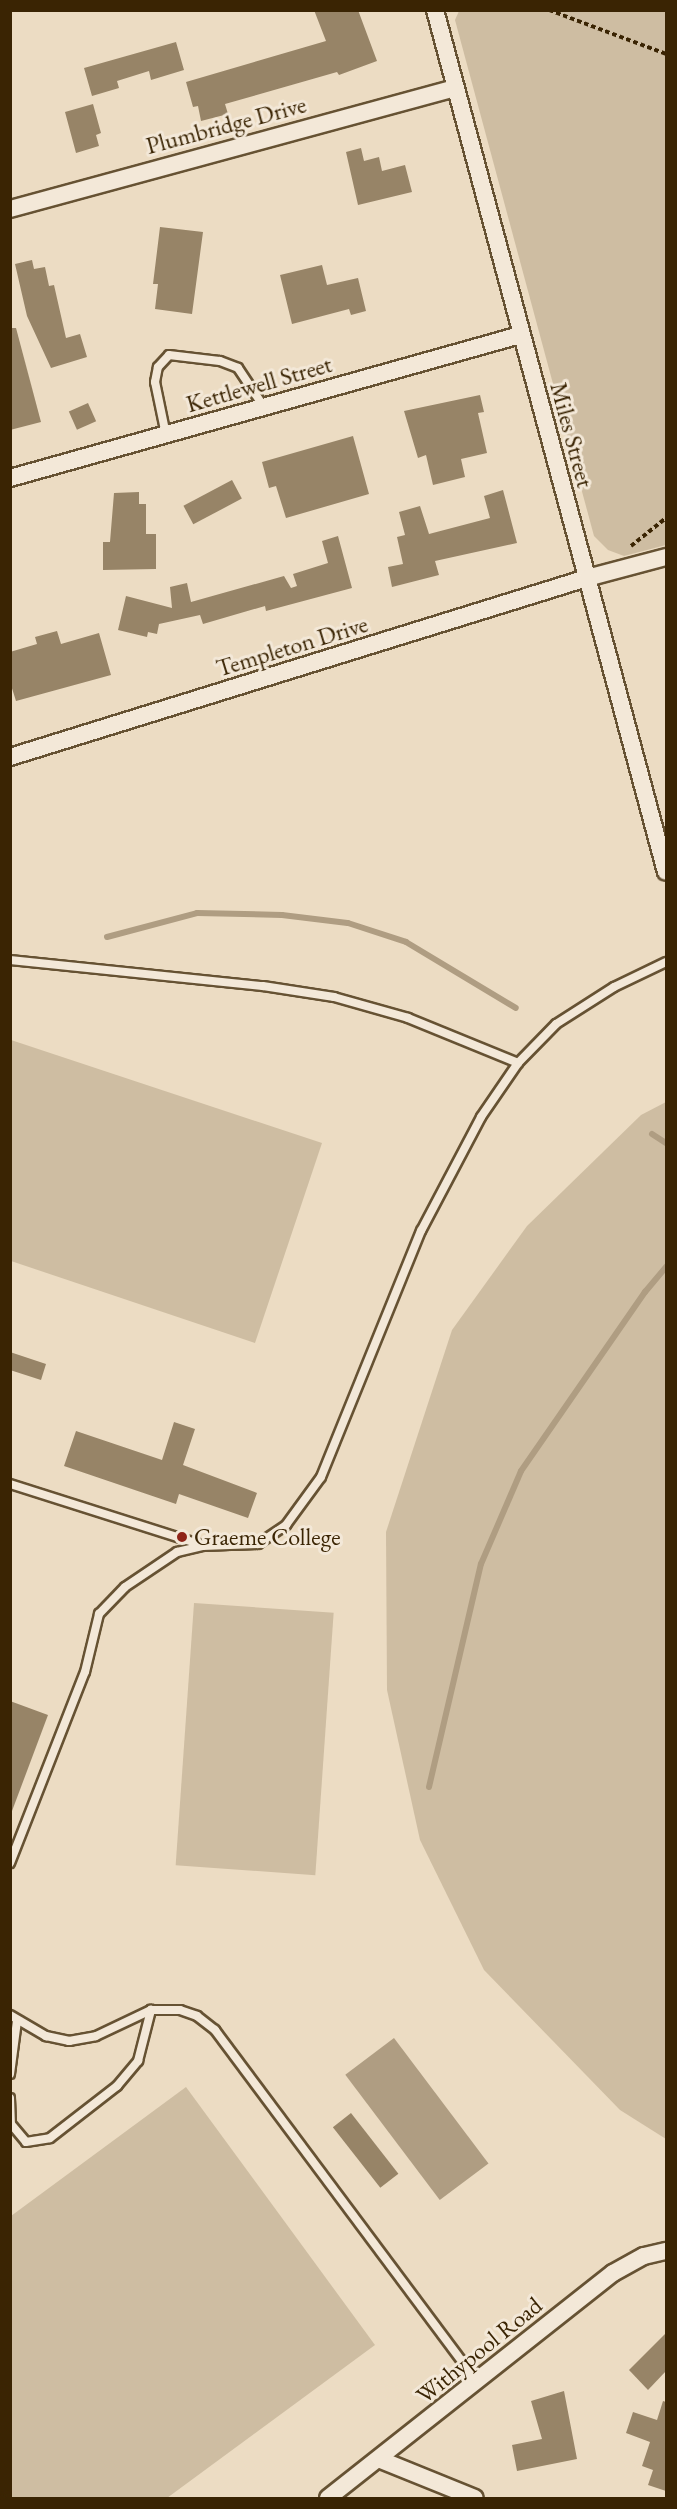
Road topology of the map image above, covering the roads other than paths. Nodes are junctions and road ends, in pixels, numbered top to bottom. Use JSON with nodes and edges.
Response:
{"nodes":[{"id":1,"x":435,"y":10,"type":"edge"},
{"id":2,"x":454,"y":88,"type":"junction"},
{"id":3,"x":10,"y":209,"type":"edge"},
{"id":4,"x":520,"y":336,"type":"junction"},
{"id":5,"x":264,"y":407,"type":"junction"},
{"id":6,"x":166,"y":435,"type":"junction"},
{"id":7,"x":10,"y":478,"type":"edge"},
{"id":8,"x":666,"y":557,"type":"edge"},
{"id":9,"x":587,"y":578,"type":"junction"},
{"id":10,"x":10,"y":757,"type":"edge"},
{"id":11,"x":666,"y":872,"type":"edge"},
{"id":12,"x":10,"y":960,"type":"edge"},
{"id":13,"x":666,"y":962,"type":"edge"},
{"id":14,"x":518,"y":1063,"type":"junction"},
{"id":15,"x":10,"y":1484,"type":"edge"},
{"id":16,"x":202,"y":1546,"type":"junction"},
{"id":17,"x":10,"y":1863,"type":"edge"},
{"id":18,"x":151,"y":2010,"type":"junction"},
{"id":19,"x":14,"y":2018,"type":"edge"},
{"id":20,"x":10,"y":2074,"type":"edge"},
{"id":21,"x":10,"y":2098,"type":"edge"},
{"id":22,"x":666,"y":2251,"type":"edge"},
{"id":23,"x":478,"y":2381,"type":"junction"},
{"id":24,"x":381,"y":2460,"type":"junction"},
{"id":25,"x":328,"y":2499,"type":"edge"},
{"id":26,"x":475,"y":2499,"type":"edge"}],
"edges":[{"from":1,"to":2,"type":"street","name":"Miles Street"},
{"from":2,"to":3,"type":"street","name":"Plumbridge Drive"},
{"from":2,"to":4,"type":"street","name":"Miles Street"},
{"from":4,"to":5,"type":"street","name":"Kettlewell Street"},
{"from":4,"to":9,"type":"street","name":"Miles Street"},
{"from":5,"to":6,"type":"street","name":"Kettlewell Street"},
{"from":5,"to":6,"type":"lane"},
{"from":6,"to":7,"type":"street","name":"Kettlewell Street"},
{"from":8,"to":9,"type":"street","name":"Templeton Drive"},
{"from":9,"to":10,"type":"street","name":"Templeton Drive"},
{"from":9,"to":11,"type":"street","name":"Miles Street"},
{"from":12,"to":14,"type":"lane"},
{"from":13,"to":14,"type":"lane"},
{"from":14,"to":16,"type":"lane"},
{"from":15,"to":16,"type":"lane"},
{"from":16,"to":17,"type":"lane"},
{"from":18,"to":19,"type":"lane"},
{"from":18,"to":21,"type":"lane"},
{"from":18,"to":23,"type":"lane"},
{"from":19,"to":20,"type":"lane"},
{"from":22,"to":23,"type":"street","name":"Withypool Road"},
{"from":23,"to":24,"type":"street","name":"Withypool Road"},
{"from":24,"to":25,"type":"street","name":"Withypool Road"},
{"from":24,"to":26,"type":"street"}]}
